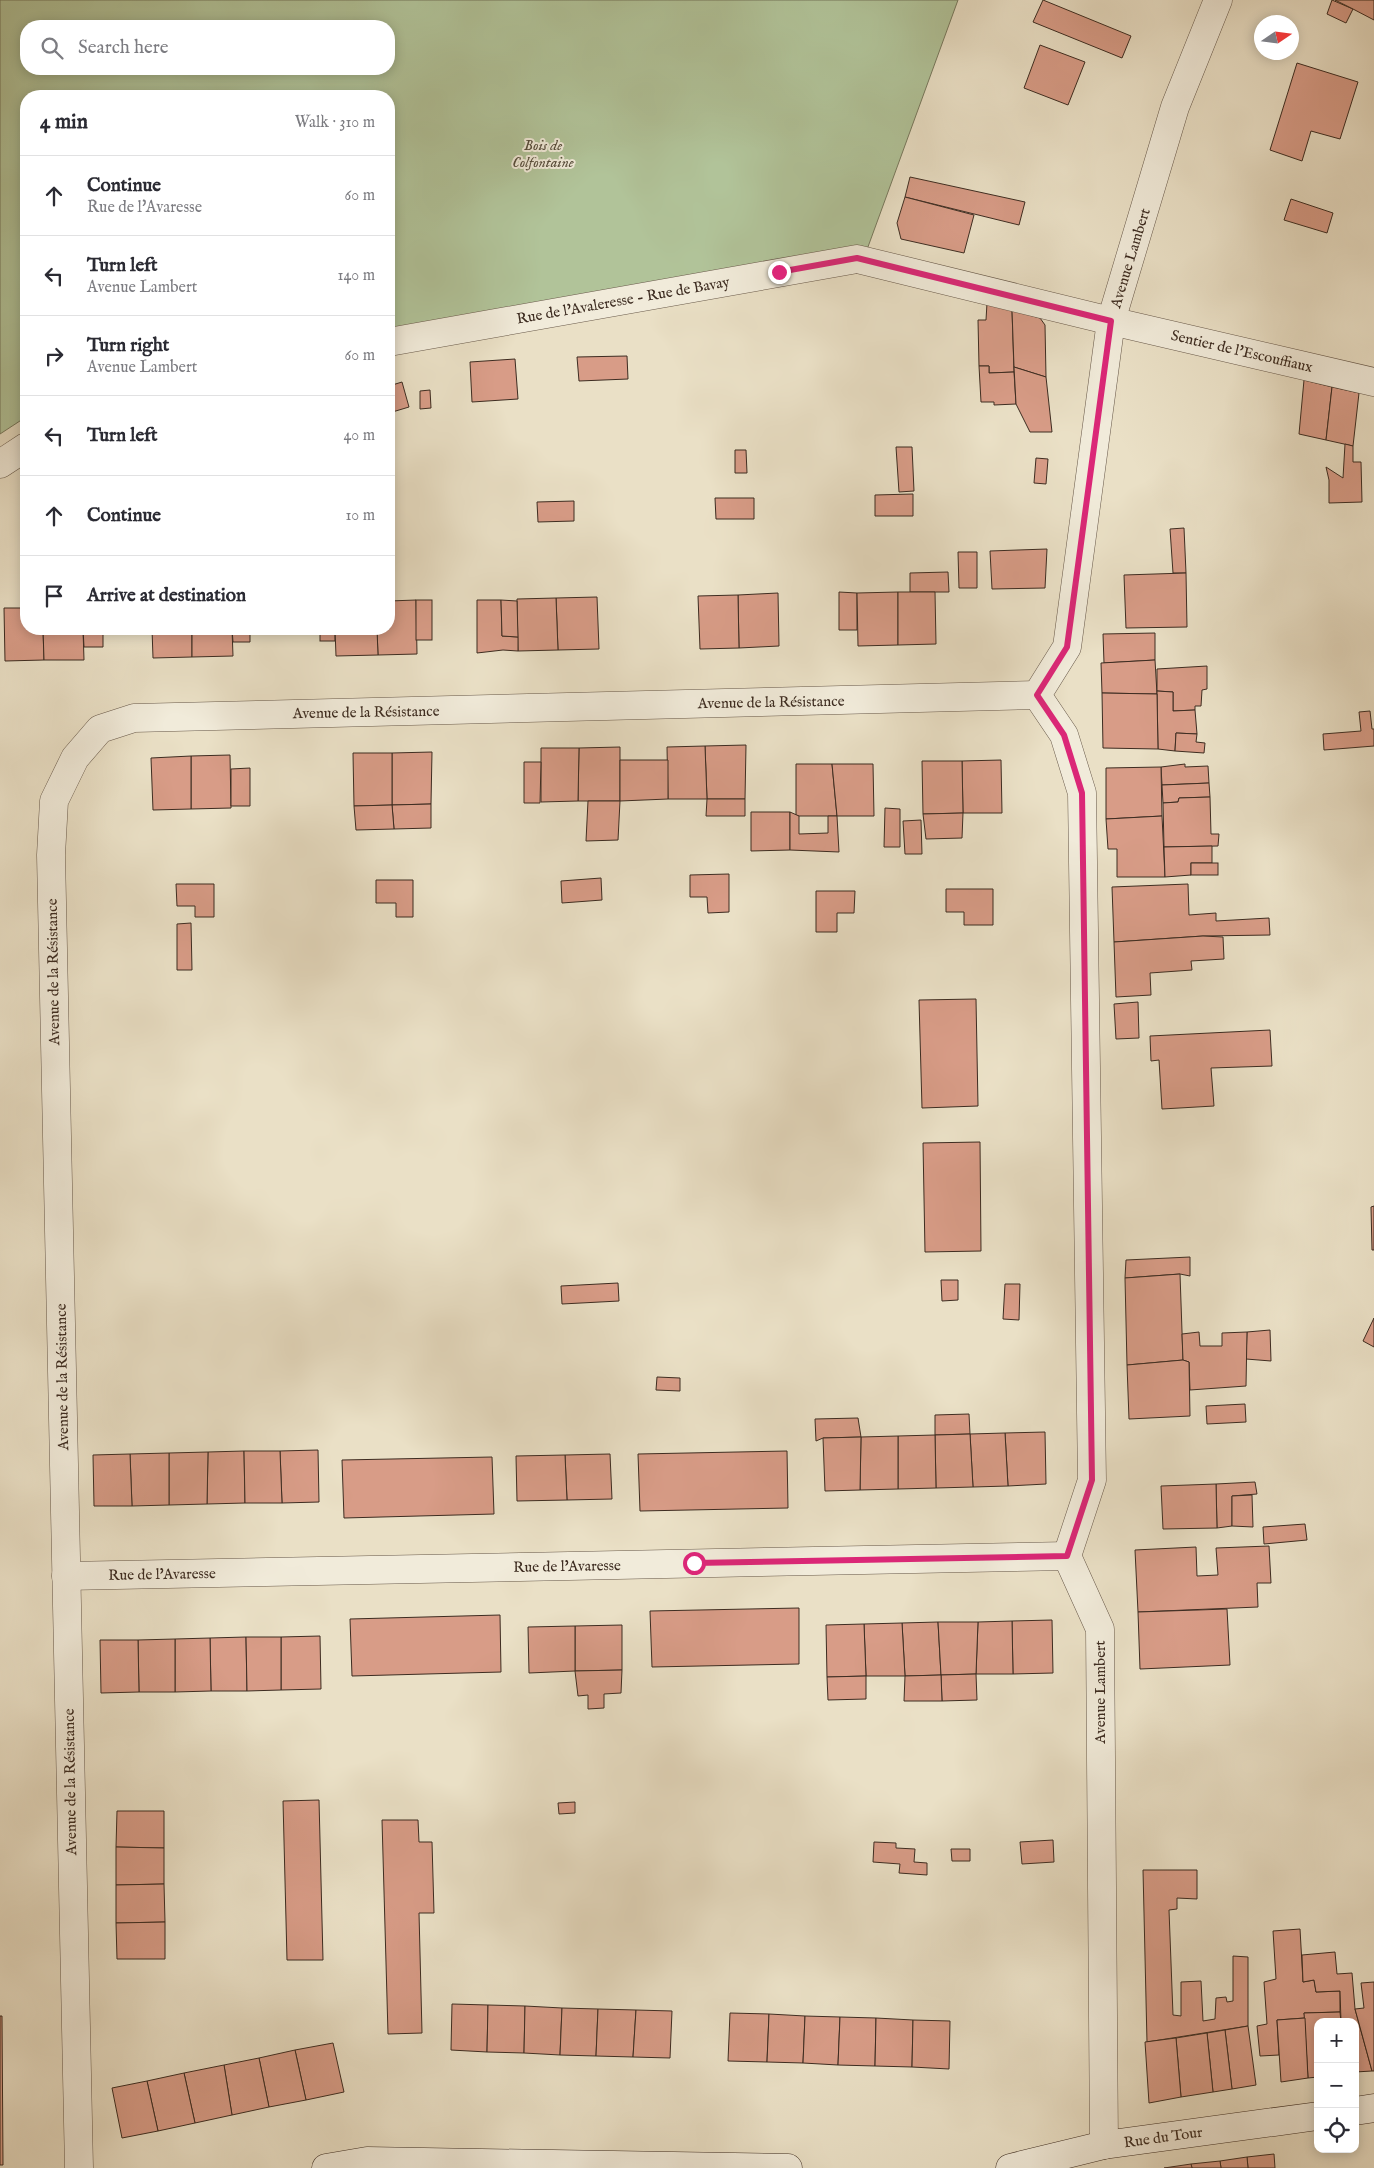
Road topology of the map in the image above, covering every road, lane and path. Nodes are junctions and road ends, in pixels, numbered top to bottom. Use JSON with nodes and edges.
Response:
{"nodes":[{"id":1,"x":1218,"y":0,"type":"edge"},
{"id":2,"x":857,"y":258,"type":"joint"},
{"id":3,"x":1111,"y":321,"type":"junction"},
{"id":4,"x":395,"y":341,"type":"edge"},
{"id":5,"x":1374,"y":382,"type":"edge"},
{"id":6,"x":20,"y":451,"type":"edge"},
{"id":7,"x":0,"y":464,"type":"edge"},
{"id":8,"x":1037,"y":695,"type":"junction"},
{"id":9,"x":1067,"y":1556,"type":"junction"},
{"id":10,"x":66,"y":1576,"type":"junction"},
{"id":11,"x":1374,"y":2108,"type":"edge"},
{"id":12,"x":1359,"y":2110,"type":"edge"},
{"id":13,"x":1314,"y":2117,"type":"edge"},
{"id":14,"x":1104,"y":2145,"type":"junction"},
{"id":15,"x":78,"y":2168,"type":"edge"},
{"id":16,"x":326,"y":2168,"type":"edge"},
{"id":17,"x":788,"y":2168,"type":"edge"},
{"id":18,"x":1010,"y":2168,"type":"edge"}],
"edges":[{"from":1,"to":3,"type":"street","name":"Avenue Lambert"},
{"from":2,"to":3,"type":"street","name":"Sentier de l'Escouffiaux"},
{"from":2,"to":4,"type":"street","name":"Rue de l'Avaleresse - Rue de Bavay"},
{"from":3,"to":5,"type":"street","name":"Sentier de l'Escouffiaux"},
{"from":3,"to":8,"type":"street","name":"Avenue Lambert"},
{"from":6,"to":7,"type":"street"},
{"from":8,"to":9,"type":"street"},
{"from":8,"to":10,"type":"street","name":"Avenue de la Résistance"},
{"from":9,"to":10,"type":"street","name":"Rue de l'Avaresse"},
{"from":9,"to":14,"type":"street","name":"Avenue Lambert"},
{"from":10,"to":15,"type":"street","name":"Avenue de la Résistance"},
{"from":11,"to":12,"type":"street"},
{"from":13,"to":14,"type":"street","name":"Rue du Tour"},
{"from":14,"to":18,"type":"street","name":"Rue du Tour"},
{"from":16,"to":17,"type":"street"}]}
